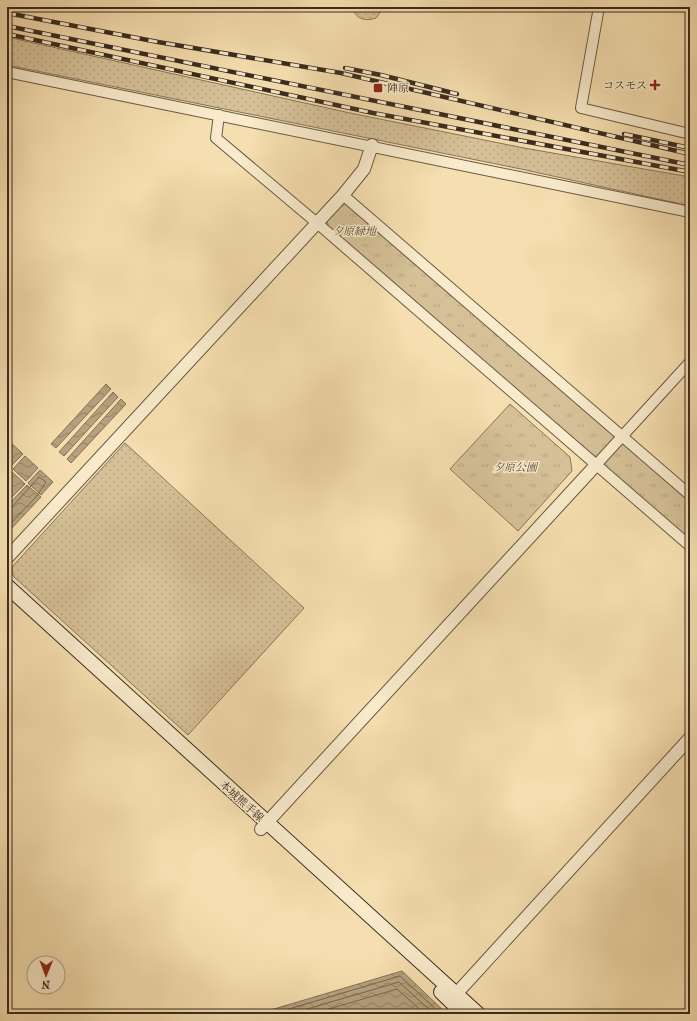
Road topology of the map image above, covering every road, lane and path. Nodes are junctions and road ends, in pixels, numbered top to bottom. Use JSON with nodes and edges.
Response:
{"nodes":[{"id":1,"x":599,"y":7,"type":"edge"},
{"id":2,"x":7,"y":72,"type":"edge"},
{"id":3,"x":219,"y":115,"type":"junction"},
{"id":4,"x":690,"y":134,"type":"edge"},
{"id":5,"x":372,"y":145,"type":"junction"},
{"id":6,"x":343,"y":195,"type":"junction"},
{"id":7,"x":690,"y":212,"type":"edge"},
{"id":8,"x":317,"y":223,"type":"junction"},
{"id":9,"x":690,"y":362,"type":"edge"},
{"id":10,"x":622,"y":436,"type":"junction"},
{"id":11,"x":596,"y":465,"type":"junction"},
{"id":12,"x":690,"y":495,"type":"edge"},
{"id":13,"x":690,"y":546,"type":"edge"},
{"id":14,"x":7,"y":558,"type":"edge"},
{"id":15,"x":7,"y":586,"type":"edge"},
{"id":16,"x":7,"y":596,"type":"edge"},
{"id":17,"x":690,"y":738,"type":"edge"},
{"id":18,"x":264,"y":826,"type":"junction"},
{"id":19,"x":457,"y":993,"type":"junction"},
{"id":20,"x":464,"y":1014,"type":"edge"},
{"id":21,"x":478,"y":1014,"type":"edge"}],
"edges":[{"from":1,"to":4,"type":"street"},
{"from":2,"to":3,"type":"street"},
{"from":3,"to":5,"type":"street"},
{"from":3,"to":8,"type":"street"},
{"from":5,"to":6,"type":"street"},
{"from":5,"to":7,"type":"street"},
{"from":6,"to":8,"type":"street"},
{"from":6,"to":10,"type":"street"},
{"from":8,"to":11,"type":"street"},
{"from":8,"to":14,"type":"street"},
{"from":9,"to":10,"type":"street"},
{"from":10,"to":11,"type":"street"},
{"from":10,"to":12,"type":"street"},
{"from":11,"to":13,"type":"street"},
{"from":11,"to":18,"type":"street"},
{"from":15,"to":18,"type":"main road","name":"本城熊手線"},
{"from":16,"to":18,"type":"main road","name":"本城熊手線"},
{"from":17,"to":19,"type":"street"},
{"from":18,"to":19,"type":"main road","name":"本城熊手線"},
{"from":18,"to":20,"type":"main road","name":"本城熊手線"},
{"from":19,"to":21,"type":"main road","name":"本城熊手線"}]}
